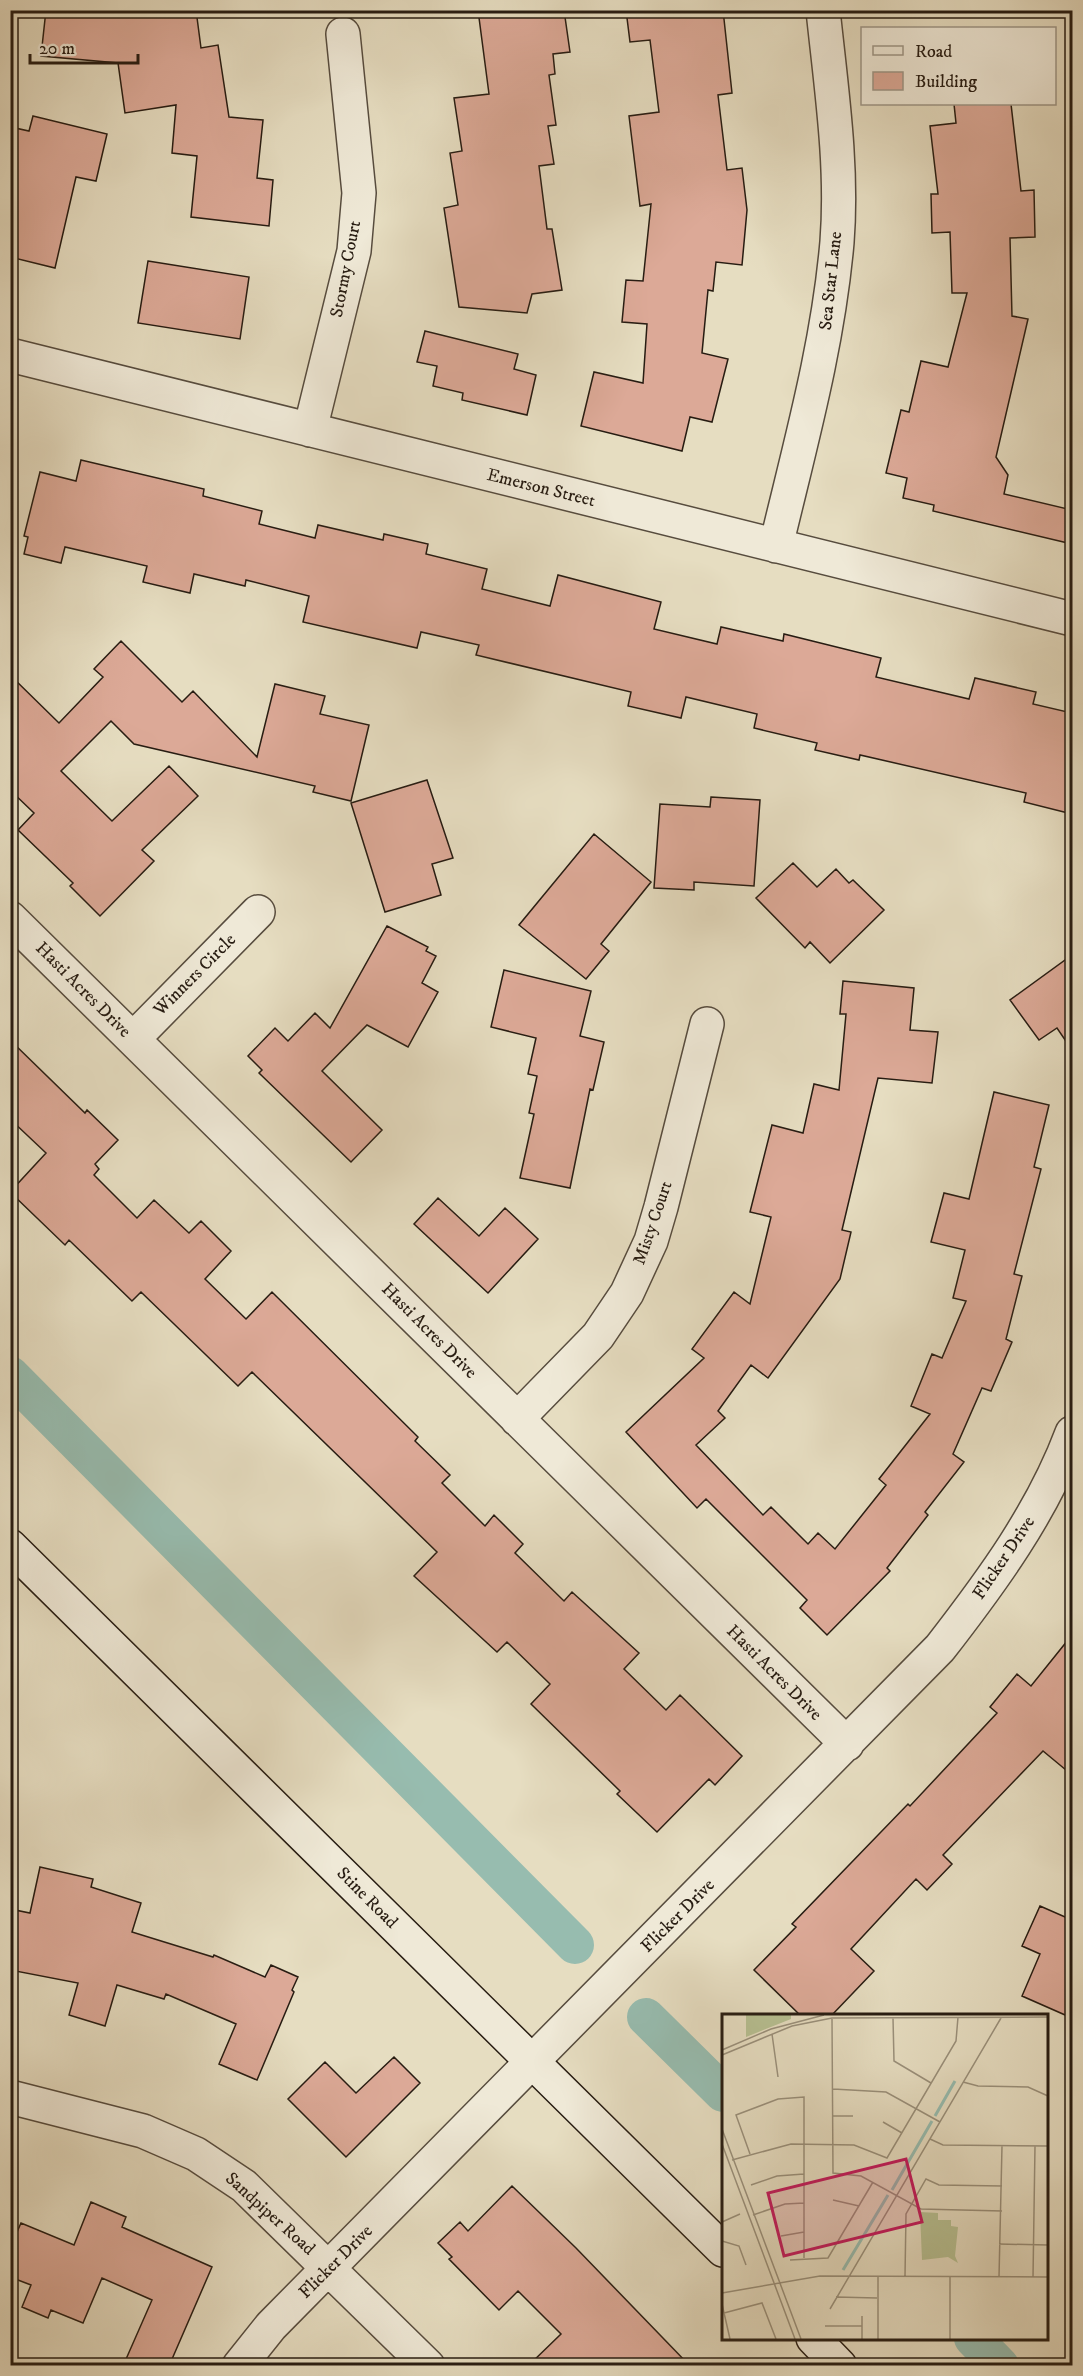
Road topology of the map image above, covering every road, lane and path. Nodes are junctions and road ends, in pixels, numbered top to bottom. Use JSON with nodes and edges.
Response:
{"nodes":[{"id":1,"x":823,"y":10,"type":"edge"},
{"id":2,"x":343,"y":34,"type":"dead end"},
{"id":3,"x":10,"y":355,"type":"edge"},
{"id":4,"x":310,"y":430,"type":"junction"},
{"id":5,"x":776,"y":546,"type":"junction"},
{"id":6,"x":1072,"y":619,"type":"edge"},
{"id":7,"x":258,"y":912,"type":"dead end"},
{"id":8,"x":10,"y":918,"type":"edge"},
{"id":9,"x":707,"y":1024,"type":"dead end"},
{"id":10,"x":133,"y":1039,"type":"junction"},
{"id":11,"x":517,"y":1419,"type":"junction"},
{"id":12,"x":1072,"y":1433,"type":"edge"},
{"id":13,"x":10,"y":1546,"type":"edge"},
{"id":14,"x":847,"y":1744,"type":"junction"},
{"id":15,"x":533,"y":2062,"type":"junction"},
{"id":16,"x":10,"y":2097,"type":"edge"},
{"id":17,"x":722,"y":2249,"type":"edge"},
{"id":18,"x":330,"y":2268,"type":"junction"},
{"id":19,"x":815,"y":2340,"type":"edge"},
{"id":20,"x":239,"y":2366,"type":"edge"},
{"id":21,"x":428,"y":2366,"type":"edge"},
{"id":22,"x":840,"y":2366,"type":"edge"}],
"edges":[{"from":1,"to":5,"type":"street","name":"Sea Star Lane"},
{"from":2,"to":4,"type":"street","name":"Stormy Court"},
{"from":3,"to":4,"type":"street","name":"Emerson Street"},
{"from":4,"to":5,"type":"street","name":"Emerson Street"},
{"from":5,"to":6,"type":"street","name":"Emerson Street"},
{"from":7,"to":10,"type":"street","name":"Winners Circle"},
{"from":8,"to":10,"type":"street","name":"Hasti Acres Drive"},
{"from":9,"to":11,"type":"street","name":"Misty Court"},
{"from":10,"to":11,"type":"street","name":"Hasti Acres Drive"},
{"from":11,"to":14,"type":"street","name":"Hasti Acres Drive"},
{"from":12,"to":14,"type":"street","name":"Flicker Drive"},
{"from":13,"to":15,"type":"street","name":"Stine Road"},
{"from":14,"to":15,"type":"street","name":"Flicker Drive"},
{"from":15,"to":17,"type":"street","name":"Stine Road"},
{"from":15,"to":18,"type":"street","name":"Flicker Drive"},
{"from":16,"to":18,"type":"street","name":"Sandpiper Road"},
{"from":18,"to":20,"type":"street","name":"Flicker Drive"},
{"from":18,"to":21,"type":"street","name":"Sandpiper Road"},
{"from":19,"to":22,"type":"street"}]}
